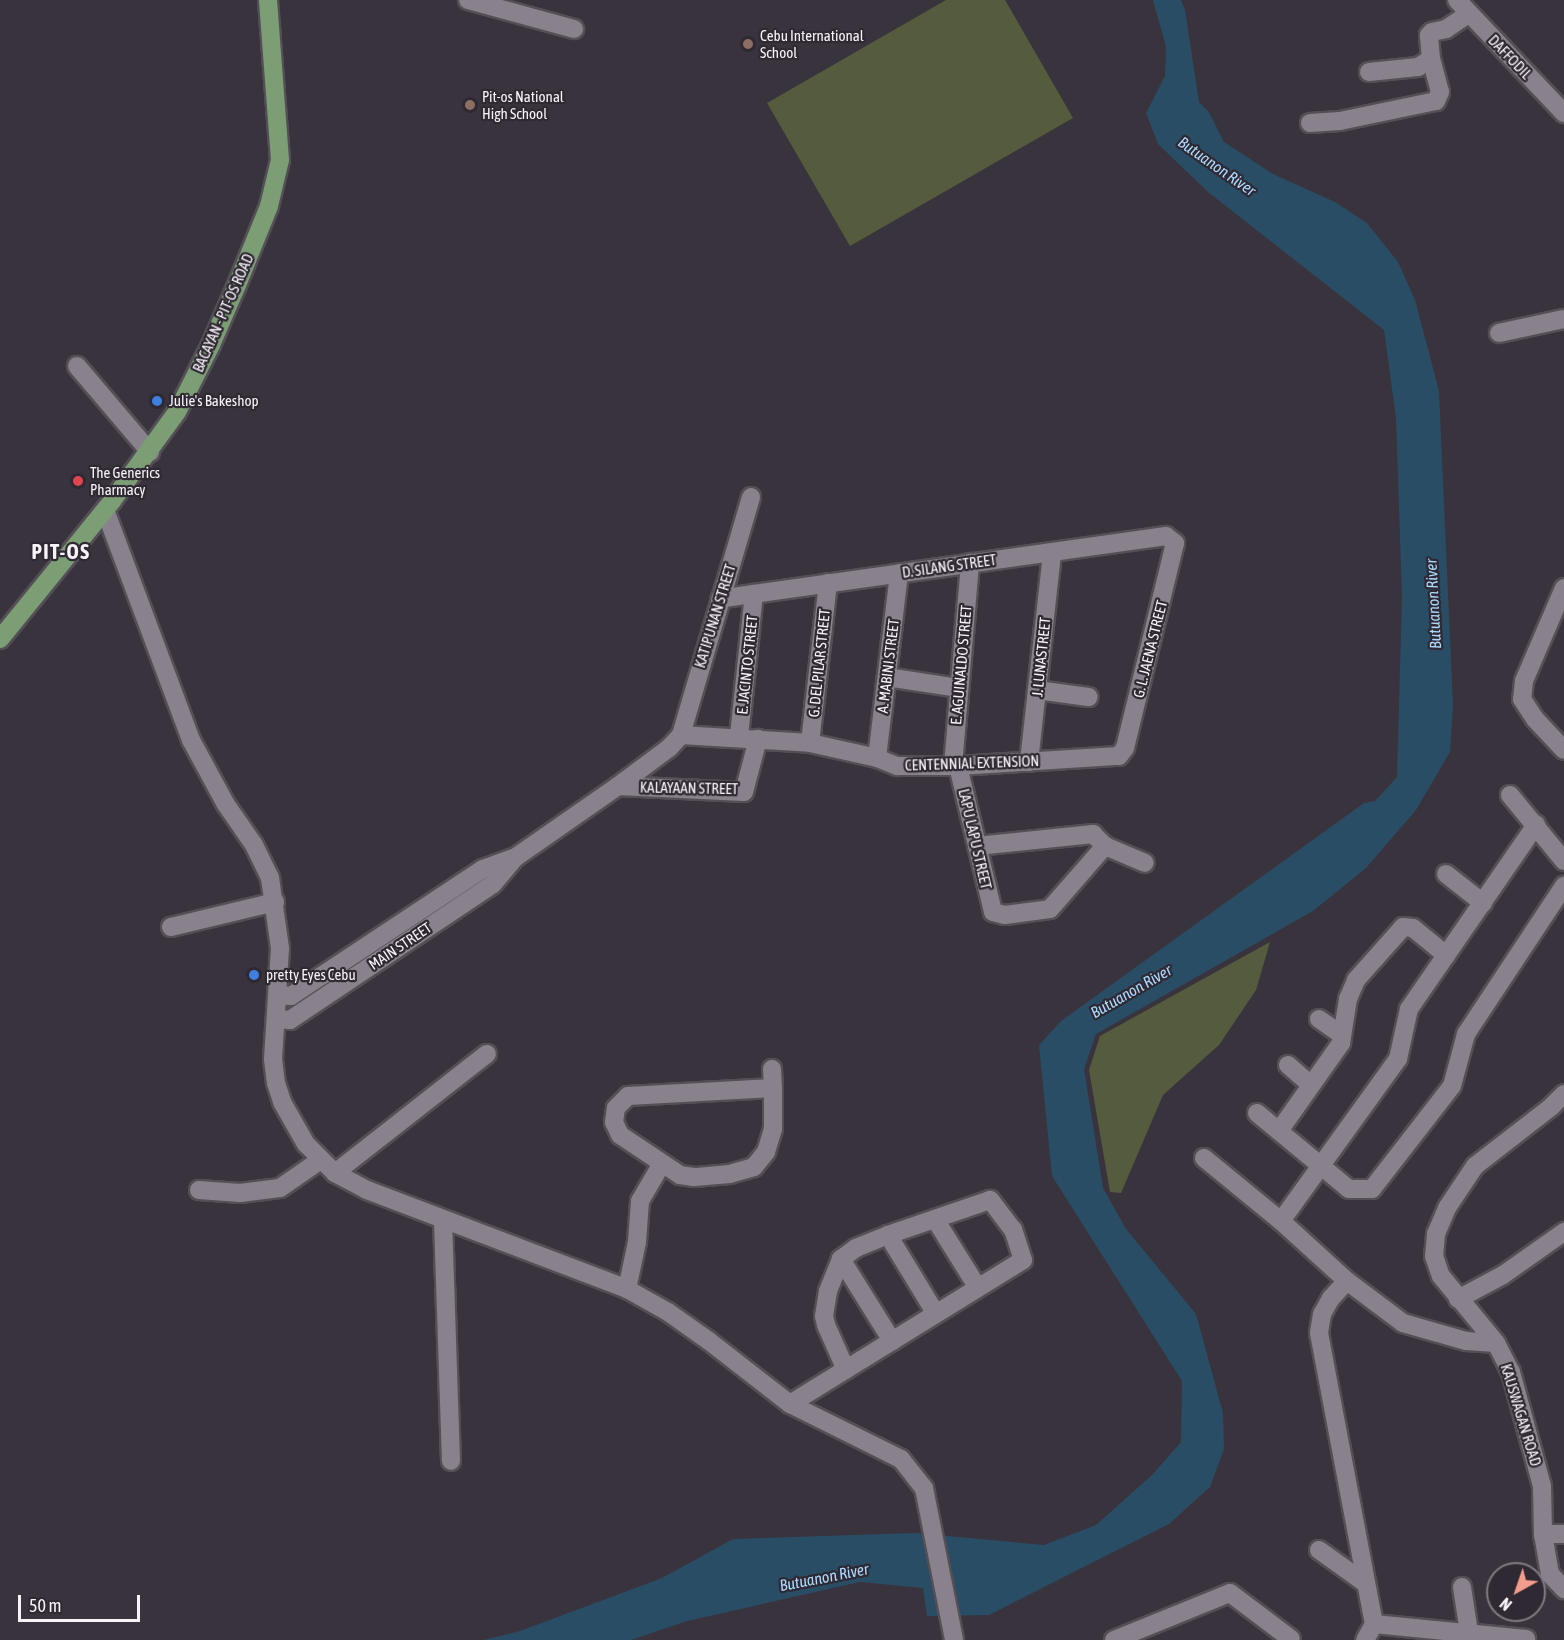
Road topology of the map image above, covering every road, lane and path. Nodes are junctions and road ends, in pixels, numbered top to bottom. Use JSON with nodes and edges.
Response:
{"nodes":[{"id":1,"x":268,"y":0,"type":"edge"},
{"id":2,"x":468,"y":0,"type":"edge"},
{"id":3,"x":1457,"y":0,"type":"edge"},
{"id":4,"x":1468,"y":15,"type":"junction"},
{"id":5,"x":574,"y":29,"type":"dead end"},
{"id":6,"x":1431,"y":59,"type":"junction"},
{"id":7,"x":1369,"y":72,"type":"dead end"},
{"id":8,"x":1564,"y":113,"type":"edge"},
{"id":9,"x":1310,"y":123,"type":"dead end"},
{"id":10,"x":1564,"y":319,"type":"edge"},
{"id":11,"x":1499,"y":333,"type":"dead end"},
{"id":12,"x":77,"y":366,"type":"dead end"},
{"id":13,"x":150,"y":452,"type":"junction"},
{"id":14,"x":751,"y":497,"type":"dead end"},
{"id":15,"x":105,"y":510,"type":"junction"},
{"id":16,"x":1175,"y":543,"type":"joint"},
{"id":17,"x":1052,"y":552,"type":"junction"},
{"id":18,"x":970,"y":563,"type":"junction"},
{"id":19,"x":899,"y":573,"type":"junction"},
{"id":20,"x":828,"y":584,"type":"junction"},
{"id":21,"x":1564,"y":588,"type":"edge"},
{"id":22,"x":754,"y":594,"type":"junction"},
{"id":23,"x":720,"y":599,"type":"junction"},
{"id":24,"x":0,"y":639,"type":"edge"},
{"id":25,"x":887,"y":677,"type":"junction"},
{"id":26,"x":959,"y":688,"type":"junction"},
{"id":27,"x":1037,"y":690,"type":"junction"},
{"id":28,"x":1089,"y":697,"type":"dead end"},
{"id":29,"x":681,"y":735,"type":"junction"},
{"id":30,"x":739,"y":736,"type":"junction"},
{"id":31,"x":758,"y":739,"type":"junction"},
{"id":32,"x":810,"y":743,"type":"junction"},
{"id":33,"x":1563,"y":746,"type":"edge"},
{"id":34,"x":1121,"y":754,"type":"joint"},
{"id":35,"x":877,"y":758,"type":"junction"},
{"id":36,"x":1029,"y":762,"type":"junction"},
{"id":37,"x":955,"y":766,"type":"junction"},
{"id":38,"x":618,"y":786,"type":"junction"},
{"id":39,"x":1510,"y":795,"type":"dead end"},
{"id":40,"x":1536,"y":825,"type":"junction"},
{"id":41,"x":977,"y":846,"type":"junction"},
{"id":42,"x":1105,"y":846,"type":"junction"},
{"id":43,"x":516,"y":857,"type":"junction"},
{"id":44,"x":1564,"y":861,"type":"edge"},
{"id":45,"x":1145,"y":863,"type":"dead end"},
{"id":46,"x":1446,"y":874,"type":"dead end"},
{"id":47,"x":1564,"y":886,"type":"edge"},
{"id":48,"x":275,"y":902,"type":"junction"},
{"id":49,"x":1483,"y":903,"type":"junction"},
{"id":50,"x":171,"y":927,"type":"dead end"},
{"id":51,"x":1446,"y":955,"type":"junction"},
{"id":52,"x":279,"y":995,"type":"junction"},
{"id":53,"x":276,"y":1019,"type":"junction"},
{"id":54,"x":1319,"y":1019,"type":"dead end"},
{"id":55,"x":1342,"y":1035,"type":"junction"},
{"id":56,"x":487,"y":1054,"type":"dead end"},
{"id":57,"x":1288,"y":1065,"type":"dead end"},
{"id":58,"x":1311,"y":1085,"type":"junction"},
{"id":59,"x":1564,"y":1094,"type":"edge"},
{"id":60,"x":1257,"y":1113,"type":"dead end"},
{"id":61,"x":1279,"y":1131,"type":"junction"},
{"id":62,"x":1204,"y":1158,"type":"dead end"},
{"id":63,"x":319,"y":1161,"type":"junction"},
{"id":64,"x":661,"y":1165,"type":"junction"},
{"id":65,"x":1321,"y":1165,"type":"junction"},
{"id":66,"x":335,"y":1173,"type":"junction"},
{"id":67,"x":199,"y":1190,"type":"dead end"},
{"id":68,"x":935,"y":1219,"type":"junction"},
{"id":69,"x":443,"y":1220,"type":"junction"},
{"id":70,"x":1281,"y":1221,"type":"junction"},
{"id":71,"x":1564,"y":1232,"type":"edge"},
{"id":72,"x":888,"y":1235,"type":"junction"},
{"id":73,"x":841,"y":1259,"type":"junction"},
{"id":74,"x":1347,"y":1281,"type":"junction"},
{"id":75,"x":978,"y":1288,"type":"junction"},
{"id":76,"x":627,"y":1289,"type":"junction"},
{"id":77,"x":1458,"y":1299,"type":"junction"},
{"id":78,"x":936,"y":1314,"type":"junction"},
{"id":79,"x":892,"y":1341,"type":"junction"},
{"id":80,"x":1496,"y":1343,"type":"junction"},
{"id":81,"x":846,"y":1370,"type":"junction"},
{"id":82,"x":790,"y":1404,"type":"junction"},
{"id":83,"x":451,"y":1461,"type":"dead end"},
{"id":84,"x":1543,"y":1534,"type":"junction"},
{"id":85,"x":1564,"y":1534,"type":"edge"},
{"id":86,"x":1319,"y":1550,"type":"dead end"},
{"id":87,"x":1365,"y":1583,"type":"junction"},
{"id":88,"x":1462,"y":1587,"type":"dead end"},
{"id":89,"x":1564,"y":1589,"type":"edge"},
{"id":90,"x":1374,"y":1624,"type":"junction"},
{"id":91,"x":1469,"y":1634,"type":"junction"},
{"id":92,"x":1526,"y":1639,"type":"edge"},
{"id":93,"x":954,"y":1640,"type":"edge"},
{"id":94,"x":1114,"y":1640,"type":"edge"},
{"id":95,"x":1293,"y":1640,"type":"edge"},
{"id":96,"x":1365,"y":1640,"type":"edge"}],
"edges":[{"from":1,"to":13,"type":"main road","name":"BACAYAN - PIT-OS ROAD"},
{"from":2,"to":5,"type":"street"},
{"from":3,"to":4,"type":"street","name":"DAFFODIL"},
{"from":4,"to":6,"type":"street"},
{"from":4,"to":8,"type":"street","name":"DAFFODIL"},
{"from":6,"to":7,"type":"street"},
{"from":6,"to":9,"type":"street"},
{"from":10,"to":11,"type":"street"},
{"from":12,"to":13,"type":"street"},
{"from":13,"to":15,"type":"main road","name":"BACAYAN - PIT-OS ROAD"},
{"from":14,"to":23,"type":"street","name":"KATIPUNAN STREET"},
{"from":15,"to":24,"type":"main road","name":"BACAYAN - PIT-OS ROAD"},
{"from":15,"to":48,"type":"street"},
{"from":16,"to":17,"type":"street","name":"D. SILANG STREET"},
{"from":16,"to":34,"type":"street","name":"G. L. JAENA STREET"},
{"from":17,"to":18,"type":"street","name":"D. SILANG STREET"},
{"from":17,"to":27,"type":"street","name":"J. LUNASTREET"},
{"from":18,"to":19,"type":"street","name":"D. SILANG STREET"},
{"from":18,"to":26,"type":"street","name":"E. AGUINALDO STREET"},
{"from":19,"to":20,"type":"street","name":"D. SILANG STREET"},
{"from":19,"to":25,"type":"street","name":"A. MABINI STREET"},
{"from":20,"to":22,"type":"street","name":"D. SILANG STREET"},
{"from":20,"to":32,"type":"street","name":"G. DEL PILAR STREET"},
{"from":21,"to":33,"type":"street"},
{"from":22,"to":23,"type":"street","name":"D. SILANG STREET"},
{"from":22,"to":30,"type":"street","name":"E. JACINTO STREET"},
{"from":23,"to":29,"type":"street","name":"KATIPUNAN STREET"},
{"from":25,"to":26,"type":"street"},
{"from":25,"to":35,"type":"street","name":"A. MABINI STREET"},
{"from":26,"to":37,"type":"street","name":"E. AGUINALDO STREET"},
{"from":27,"to":28,"type":"street"},
{"from":27,"to":36,"type":"street","name":"J. LUNASTREET"},
{"from":29,"to":30,"type":"street","name":"CENTENNIAL EXTENSION"},
{"from":29,"to":38,"type":"street","name":"MAIN STREET"},
{"from":30,"to":31,"type":"street","name":"CENTENNIAL EXTENSION"},
{"from":31,"to":32,"type":"street","name":"CENTENNIAL EXTENSION"},
{"from":31,"to":38,"type":"street","name":"KALAYAAN STREET"},
{"from":32,"to":35,"type":"street","name":"CENTENNIAL EXTENSION"},
{"from":34,"to":36,"type":"street","name":"CENTENNIAL EXTENSION"},
{"from":35,"to":37,"type":"street","name":"CENTENNIAL EXTENSION"},
{"from":36,"to":37,"type":"street","name":"CENTENNIAL EXTENSION"},
{"from":37,"to":41,"type":"street","name":"LAPU LAPU STREET"},
{"from":38,"to":43,"type":"street","name":"MAIN STREET"},
{"from":39,"to":40,"type":"street"},
{"from":40,"to":44,"type":"street"},
{"from":40,"to":49,"type":"street"},
{"from":41,"to":42,"type":"street"},
{"from":41,"to":42,"type":"street","name":"LAPU LAPU STREET"},
{"from":42,"to":45,"type":"street"},
{"from":43,"to":52,"type":"street","name":"MAIN STREET"},
{"from":43,"to":53,"type":"street","name":"MAIN STREET"},
{"from":46,"to":49,"type":"street"},
{"from":47,"to":65,"type":"street"},
{"from":48,"to":50,"type":"street"},
{"from":48,"to":52,"type":"street"},
{"from":49,"to":51,"type":"street"},
{"from":51,"to":55,"type":"street"},
{"from":51,"to":65,"type":"street"},
{"from":52,"to":53,"type":"street"},
{"from":53,"to":63,"type":"street"},
{"from":54,"to":55,"type":"street"},
{"from":55,"to":58,"type":"street"},
{"from":56,"to":66,"type":"street"},
{"from":57,"to":58,"type":"street"},
{"from":58,"to":61,"type":"street"},
{"from":59,"to":77,"type":"street","name":"KAUSWAGAN ROAD"},
{"from":60,"to":61,"type":"street"},
{"from":61,"to":65,"type":"street"},
{"from":62,"to":70,"type":"street"},
{"from":63,"to":66,"type":"street"},
{"from":63,"to":67,"type":"street"},
{"from":64,"to":64,"type":"street"},
{"from":64,"to":76,"type":"street"},
{"from":65,"to":70,"type":"street"},
{"from":66,"to":69,"type":"street"},
{"from":68,"to":72,"type":"street"},
{"from":68,"to":75,"type":"street"},
{"from":68,"to":75,"type":"street"},
{"from":69,"to":76,"type":"street"},
{"from":69,"to":83,"type":"street"},
{"from":70,"to":74,"type":"street"},
{"from":71,"to":77,"type":"street"},
{"from":72,"to":73,"type":"street"},
{"from":72,"to":78,"type":"street"},
{"from":73,"to":79,"type":"street"},
{"from":73,"to":81,"type":"street"},
{"from":74,"to":80,"type":"street"},
{"from":74,"to":87,"type":"street"},
{"from":75,"to":78,"type":"street"},
{"from":76,"to":82,"type":"street"},
{"from":77,"to":80,"type":"street","name":"KAUSWAGAN ROAD"},
{"from":78,"to":79,"type":"street"},
{"from":79,"to":81,"type":"street"},
{"from":80,"to":84,"type":"street","name":"KAUSWAGAN ROAD"},
{"from":81,"to":82,"type":"street"},
{"from":82,"to":93,"type":"street"},
{"from":84,"to":85,"type":"street"},
{"from":84,"to":89,"type":"street","name":"KAUSWAGAN ROAD"},
{"from":86,"to":87,"type":"street"},
{"from":87,"to":90,"type":"street"},
{"from":88,"to":91,"type":"street"},
{"from":90,"to":91,"type":"street"},
{"from":90,"to":96,"type":"street"},
{"from":91,"to":92,"type":"street"},
{"from":94,"to":95,"type":"street"}]}
